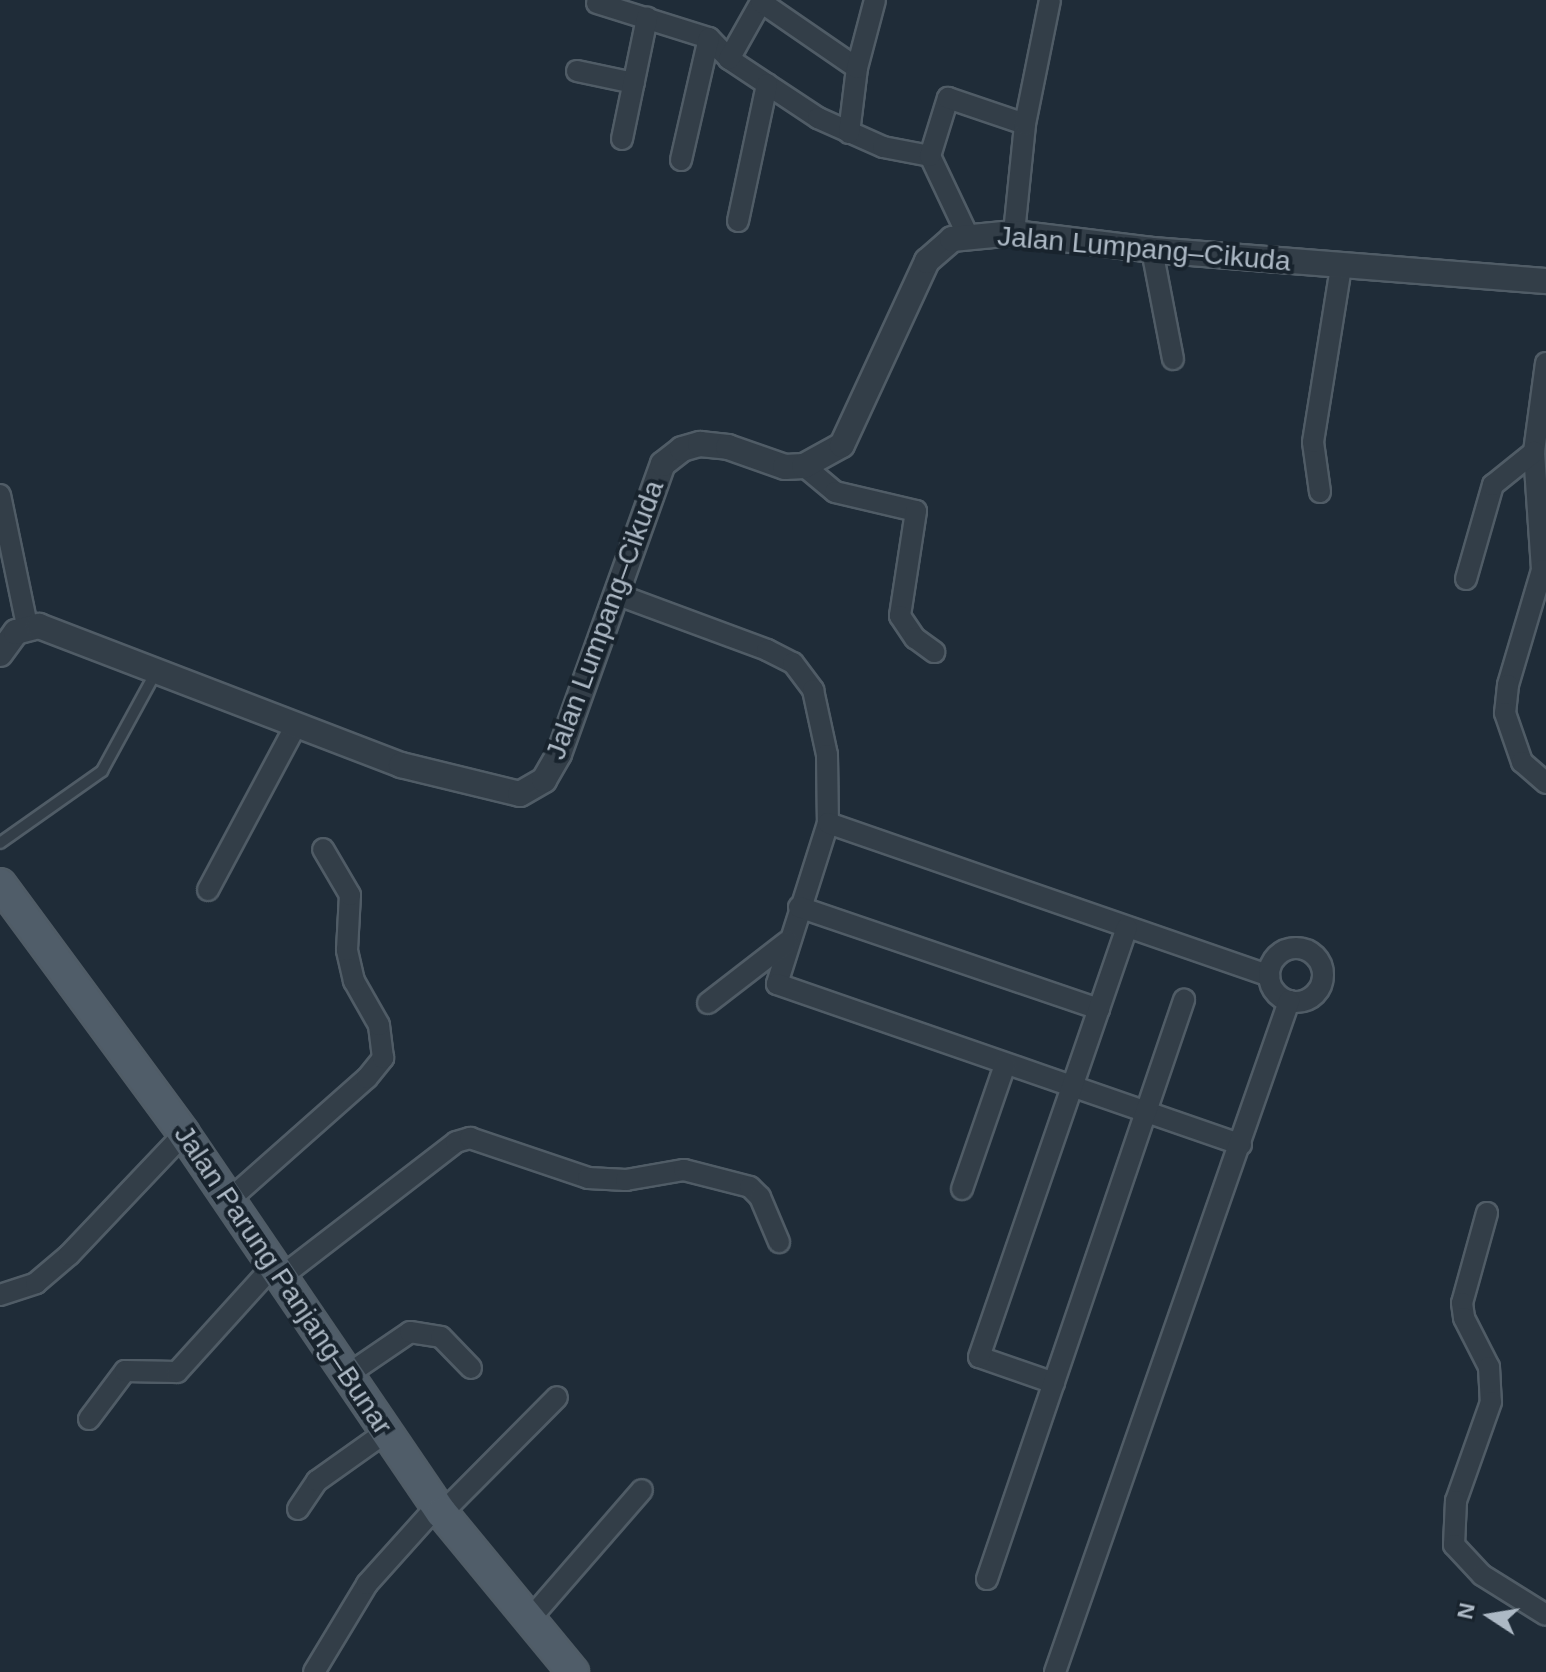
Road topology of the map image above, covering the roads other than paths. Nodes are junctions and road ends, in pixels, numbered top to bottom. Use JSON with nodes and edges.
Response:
{"nodes":[{"id":1,"x":875,"y":0,"type":"edge"},
{"id":2,"x":1050,"y":2,"type":"edge"},
{"id":3,"x":597,"y":3,"type":"dead end"},
{"id":4,"x":647,"y":18,"type":"junction"},
{"id":5,"x":709,"y":38,"type":"junction"},
{"id":6,"x":729,"y":59,"type":"junction"},
{"id":7,"x":857,"y":68,"type":"junction"},
{"id":8,"x":577,"y":71,"type":"dead end"},
{"id":9,"x":634,"y":83,"type":"junction"},
{"id":10,"x":767,"y":84,"type":"junction"},
{"id":11,"x":1025,"y":124,"type":"junction"},
{"id":12,"x":849,"y":133,"type":"junction"},
{"id":13,"x":622,"y":139,"type":"dead end"},
{"id":14,"x":930,"y":156,"type":"junction"},
{"id":15,"x":681,"y":160,"type":"dead end"},
{"id":16,"x":738,"y":221,"type":"dead end"},
{"id":17,"x":1014,"y":233,"type":"junction"},
{"id":18,"x":967,"y":234,"type":"junction"},
{"id":19,"x":1152,"y":250,"type":"junction"},
{"id":20,"x":1341,"y":267,"type":"junction"},
{"id":21,"x":1546,"y":281,"type":"edge"},
{"id":22,"x":1173,"y":359,"type":"dead end"},
{"id":23,"x":1546,"y":363,"type":"edge"},
{"id":24,"x":1534,"y":452,"type":"junction"},
{"id":25,"x":804,"y":466,"type":"junction"},
{"id":26,"x":1320,"y":492,"type":"dead end"},
{"id":27,"x":0,"y":495,"type":"edge"},
{"id":28,"x":1466,"y":579,"type":"dead end"},
{"id":29,"x":616,"y":594,"type":"junction"},
{"id":30,"x":27,"y":625,"type":"junction"},
{"id":31,"x":934,"y":652,"type":"dead end"},
{"id":32,"x":0,"y":654,"type":"edge"},
{"id":33,"x":157,"y":670,"type":"junction"},
{"id":34,"x":295,"y":727,"type":"junction"},
{"id":35,"x":1546,"y":783,"type":"edge"},
{"id":36,"x":828,"y":823,"type":"junction"},
{"id":37,"x":0,"y":843,"type":"edge"},
{"id":38,"x":323,"y":849,"type":"dead end"},
{"id":39,"x":0,"y":884,"type":"edge"},
{"id":40,"x":208,"y":890,"type":"dead end"},
{"id":41,"x":799,"y":907,"type":"junction"},
{"id":42,"x":1127,"y":928,"type":"junction"},
{"id":43,"x":787,"y":942,"type":"junction"},
{"id":44,"x":1269,"y":976,"type":"junction"},
{"id":45,"x":1184,"y":1000,"type":"dead end"},
{"id":46,"x":1289,"y":1001,"type":"junction"},
{"id":47,"x":708,"y":1003,"type":"dead end"},
{"id":48,"x":1099,"y":1009,"type":"junction"},
{"id":49,"x":1005,"y":1065,"type":"junction"},
{"id":50,"x":1072,"y":1087,"type":"junction"},
{"id":51,"x":1146,"y":1113,"type":"junction"},
{"id":52,"x":184,"y":1134,"type":"junction"},
{"id":53,"x":1241,"y":1145,"type":"junction"},
{"id":54,"x":962,"y":1189,"type":"dead end"},
{"id":55,"x":229,"y":1200,"type":"junction"},
{"id":56,"x":1487,"y":1213,"type":"dead end"},
{"id":57,"x":779,"y":1242,"type":"dead end"},
{"id":58,"x":277,"y":1272,"type":"junction"},
{"id":59,"x":0,"y":1295,"type":"edge"},
{"id":60,"x":471,"y":1368,"type":"dead end"},
{"id":61,"x":347,"y":1375,"type":"junction"},
{"id":62,"x":1054,"y":1383,"type":"junction"},
{"id":63,"x":557,"y":1397,"type":"dead end"},
{"id":64,"x":89,"y":1419,"type":"dead end"},
{"id":65,"x":386,"y":1432,"type":"junction"},
{"id":66,"x":642,"y":1490,"type":"dead end"},
{"id":67,"x":298,"y":1509,"type":"dead end"},
{"id":68,"x":440,"y":1510,"type":"junction"},
{"id":69,"x":987,"y":1579,"type":"dead end"},
{"id":70,"x":1546,"y":1615,"type":"edge"},
{"id":71,"x":529,"y":1620,"type":"junction"},
{"id":72,"x":314,"y":1672,"type":"edge"},
{"id":73,"x":573,"y":1672,"type":"edge"},
{"id":74,"x":1055,"y":1672,"type":"edge"}],
"edges":[{"from":1,"to":7,"type":"street"},
{"from":2,"to":11,"type":"street"},
{"from":3,"to":4,"type":"street"},
{"from":4,"to":5,"type":"street"},
{"from":4,"to":9,"type":"street"},
{"from":5,"to":6,"type":"street"},
{"from":5,"to":15,"type":"street"},
{"from":6,"to":7,"type":"street"},
{"from":6,"to":10,"type":"street"},
{"from":7,"to":12,"type":"street"},
{"from":8,"to":9,"type":"street"},
{"from":9,"to":13,"type":"street"},
{"from":10,"to":12,"type":"street"},
{"from":10,"to":16,"type":"street"},
{"from":11,"to":14,"type":"street"},
{"from":11,"to":17,"type":"street"},
{"from":12,"to":14,"type":"street"},
{"from":14,"to":18,"type":"street"},
{"from":17,"to":18,"type":"street","name":"Jalan Lumpang–Cikuda"},
{"from":17,"to":19,"type":"street","name":"Jalan Lumpang–Cikuda"},
{"from":18,"to":25,"type":"street","name":"Jalan Lumpang–Cikuda"},
{"from":19,"to":20,"type":"street","name":"Jalan Lumpang–Cikuda"},
{"from":19,"to":22,"type":"street"},
{"from":20,"to":21,"type":"street","name":"Jalan Lumpang–Cikuda"},
{"from":20,"to":26,"type":"street"},
{"from":23,"to":24,"type":"street"},
{"from":24,"to":28,"type":"street"},
{"from":24,"to":35,"type":"street"},
{"from":25,"to":29,"type":"street","name":"Jalan Lumpang–Cikuda"},
{"from":25,"to":31,"type":"street"},
{"from":27,"to":30,"type":"street"},
{"from":29,"to":34,"type":"street","name":"Jalan Lumpang–Cikuda"},
{"from":29,"to":36,"type":"street"},
{"from":30,"to":32,"type":"street"},
{"from":30,"to":33,"type":"street","name":"Jalan Lumpang–Cikuda"},
{"from":33,"to":34,"type":"street","name":"Jalan Lumpang–Cikuda"},
{"from":33,"to":37,"type":"lane"},
{"from":34,"to":40,"type":"street"},
{"from":36,"to":41,"type":"street"},
{"from":36,"to":42,"type":"street"},
{"from":38,"to":55,"type":"street"},
{"from":39,"to":52,"type":"main road","name":"Jalan Parung Panjang–Bunar"},
{"from":41,"to":43,"type":"street"},
{"from":41,"to":48,"type":"street"},
{"from":42,"to":44,"type":"street"},
{"from":42,"to":48,"type":"street"},
{"from":43,"to":47,"type":"street"},
{"from":43,"to":49,"type":"street"},
{"from":44,"to":46,"type":"street"},
{"from":44,"to":46,"type":"street"},
{"from":45,"to":51,"type":"street"},
{"from":46,"to":53,"type":"street"},
{"from":48,"to":50,"type":"street"},
{"from":49,"to":50,"type":"street"},
{"from":49,"to":54,"type":"street"},
{"from":50,"to":51,"type":"street"},
{"from":50,"to":62,"type":"street"},
{"from":51,"to":53,"type":"street"},
{"from":51,"to":62,"type":"street"},
{"from":52,"to":55,"type":"main road","name":"Jalan Parung Panjang–Bunar"},
{"from":52,"to":59,"type":"street"},
{"from":53,"to":74,"type":"street"},
{"from":55,"to":58,"type":"main road","name":"Jalan Parung Panjang–Bunar"},
{"from":56,"to":70,"type":"street"},
{"from":57,"to":58,"type":"street"},
{"from":58,"to":61,"type":"main road","name":"Jalan Parung Panjang–Bunar"},
{"from":58,"to":64,"type":"street"},
{"from":60,"to":61,"type":"street"},
{"from":61,"to":65,"type":"main road","name":"Jalan Parung Panjang–Bunar"},
{"from":62,"to":69,"type":"street"},
{"from":63,"to":68,"type":"street"},
{"from":65,"to":67,"type":"street"},
{"from":65,"to":68,"type":"main road","name":"Jalan Parung Panjang–Bunar"},
{"from":66,"to":71,"type":"street"},
{"from":68,"to":71,"type":"main road","name":"Jalan Parung Panjang–Bunar"},
{"from":68,"to":72,"type":"street"},
{"from":71,"to":73,"type":"main road","name":"Jalan Parung Panjang–Bunar"}]}
